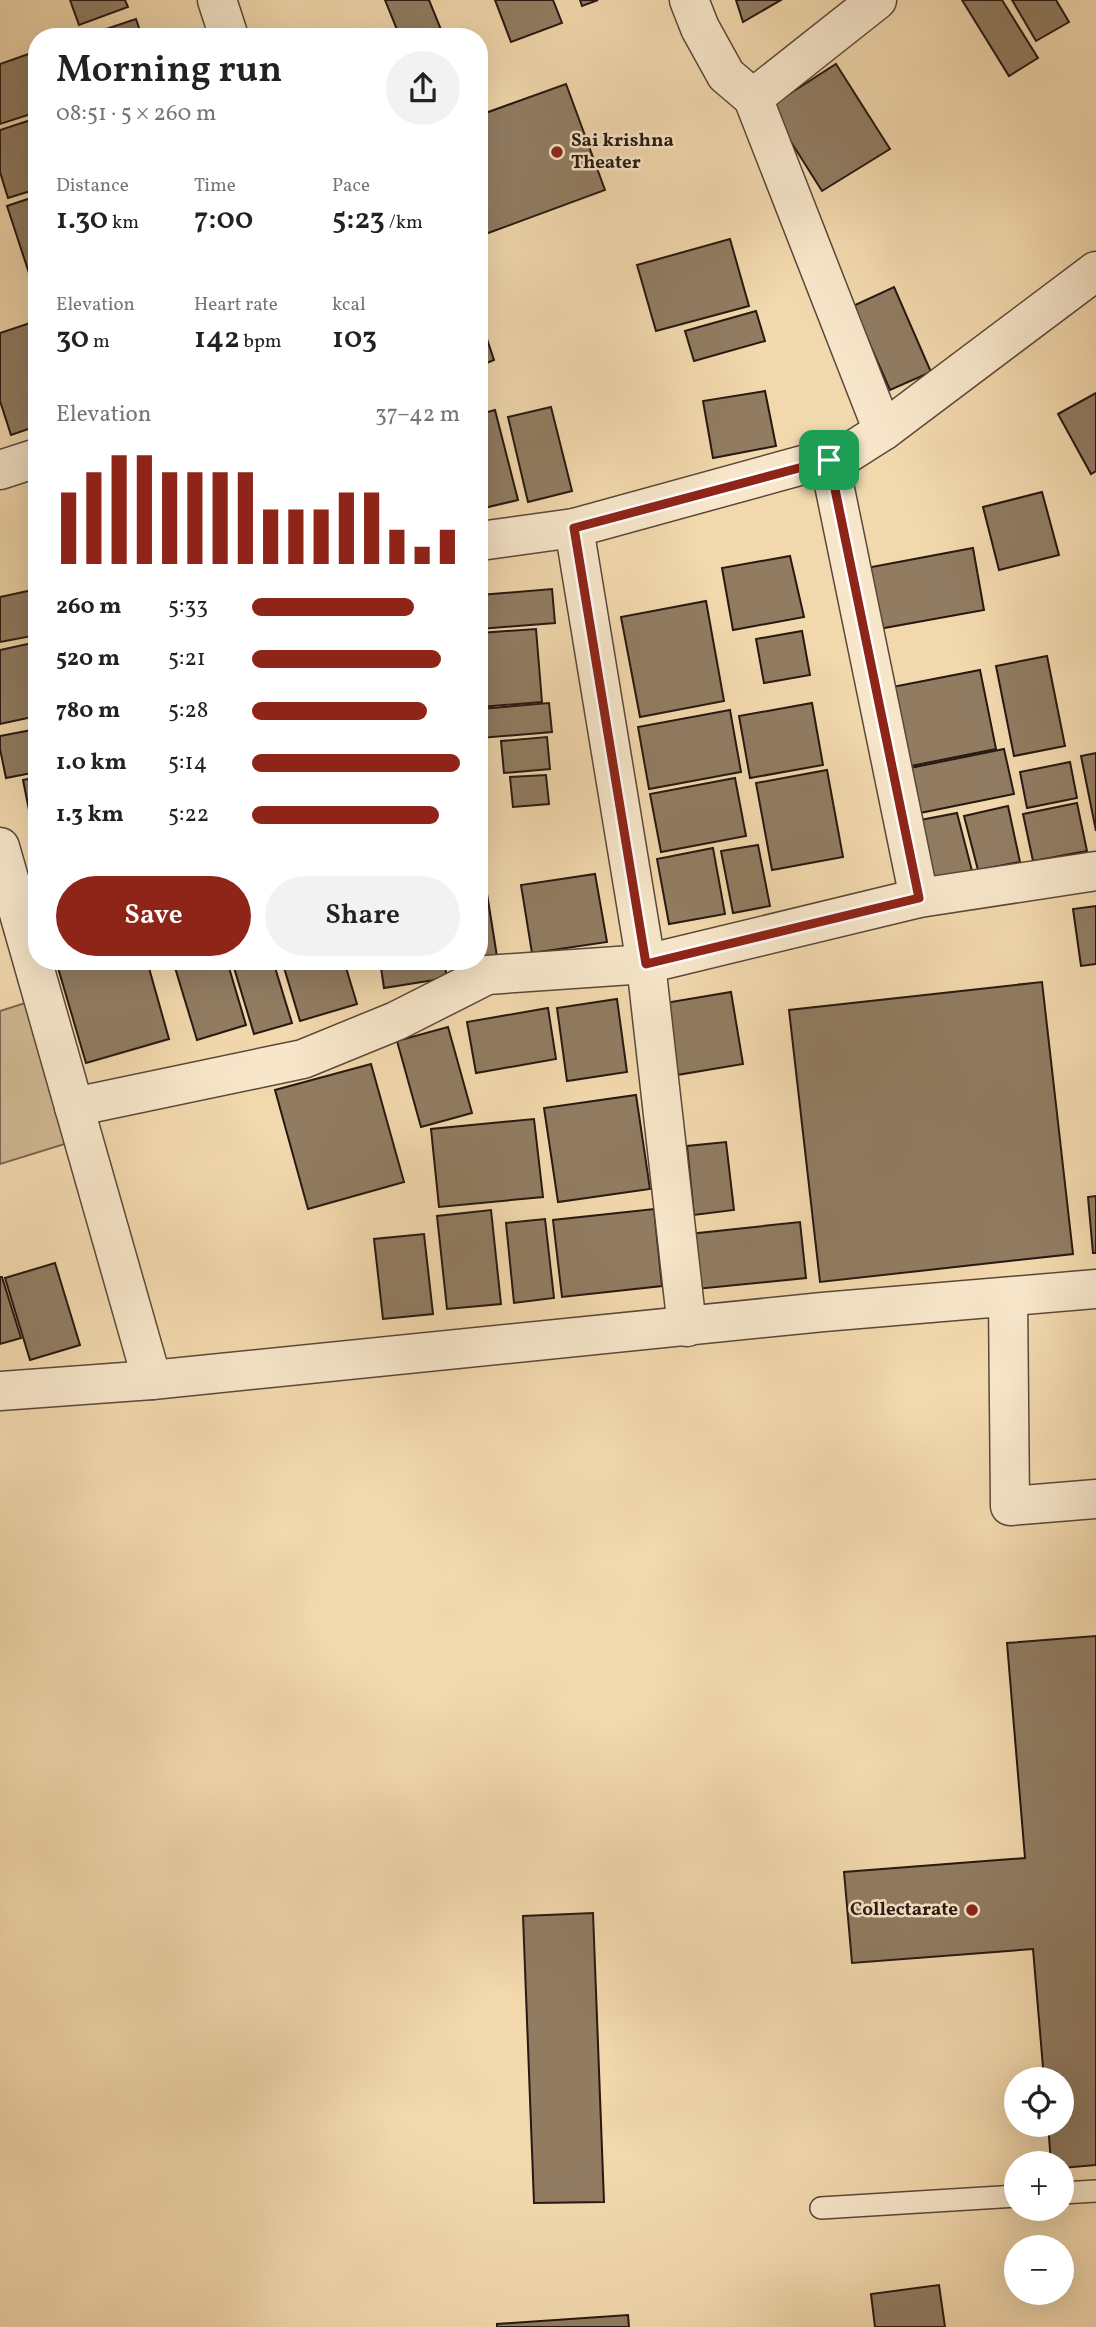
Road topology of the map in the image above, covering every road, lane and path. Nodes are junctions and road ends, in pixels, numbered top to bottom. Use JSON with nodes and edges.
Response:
{"nodes":[{"id":1,"x":217,"y":0,"type":"edge"},
{"id":2,"x":689,"y":0,"type":"edge"},
{"id":3,"x":877,"y":0,"type":"edge"},
{"id":4,"x":226,"y":28,"type":"edge"},
{"id":5,"x":753,"y":97,"type":"junction"},
{"id":6,"x":1096,"y":271,"type":"edge"},
{"id":7,"x":883,"y":431,"type":"junction"},
{"id":8,"x":829,"y":460,"type":"junction"},
{"id":9,"x":28,"y":461,"type":"edge"},
{"id":10,"x":0,"y":470,"type":"edge"},
{"id":11,"x":574,"y":528,"type":"junction"},
{"id":12,"x":488,"y":540,"type":"edge"},
{"id":13,"x":0,"y":847,"type":"edge"},
{"id":14,"x":1096,"y":871,"type":"edge"},
{"id":15,"x":919,"y":898,"type":"junction"},
{"id":16,"x":28,"y":945,"type":"edge"},
{"id":17,"x":646,"y":964,"type":"junction"},
{"id":18,"x":35,"y":970,"type":"edge"},
{"id":19,"x":74,"y":1107,"type":"junction"},
{"id":20,"x":1096,"y":1289,"type":"edge"},
{"id":21,"x":1008,"y":1297,"type":"junction"},
{"id":22,"x":687,"y":1327,"type":"junction"},
{"id":23,"x":152,"y":1380,"type":"junction"},
{"id":24,"x":0,"y":1391,"type":"edge"},
{"id":25,"x":1096,"y":1499,"type":"edge"},
{"id":26,"x":1096,"y":2191,"type":"edge"},
{"id":27,"x":1074,"y":2192,"type":"edge"},
{"id":28,"x":1004,"y":2197,"type":"edge"},
{"id":29,"x":821,"y":2208,"type":"dead end"}],
"edges":[{"from":1,"to":4,"type":"street"},
{"from":2,"to":5,"type":"street"},
{"from":3,"to":5,"type":"street"},
{"from":5,"to":7,"type":"street"},
{"from":6,"to":7,"type":"street"},
{"from":7,"to":8,"type":"street"},
{"from":8,"to":11,"type":"street"},
{"from":8,"to":15,"type":"street"},
{"from":9,"to":10,"type":"street"},
{"from":11,"to":12,"type":"street"},
{"from":11,"to":17,"type":"street"},
{"from":13,"to":16,"type":"street"},
{"from":14,"to":15,"type":"street"},
{"from":15,"to":17,"type":"street"},
{"from":17,"to":19,"type":"street"},
{"from":17,"to":22,"type":"street"},
{"from":18,"to":19,"type":"street"},
{"from":19,"to":23,"type":"street"},
{"from":20,"to":21,"type":"street"},
{"from":21,"to":22,"type":"street"},
{"from":21,"to":25,"type":"street"},
{"from":22,"to":23,"type":"street"},
{"from":23,"to":24,"type":"street"},
{"from":26,"to":27,"type":"lane"},
{"from":28,"to":29,"type":"lane"}]}
